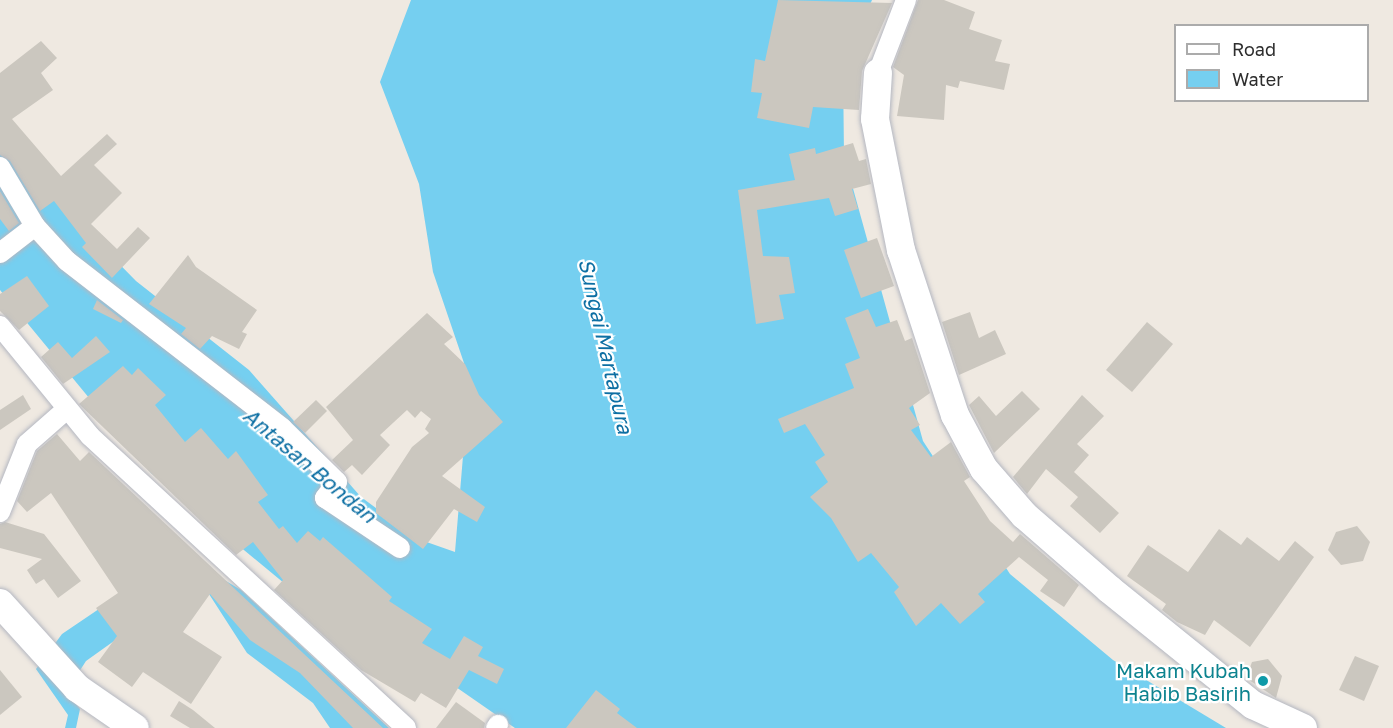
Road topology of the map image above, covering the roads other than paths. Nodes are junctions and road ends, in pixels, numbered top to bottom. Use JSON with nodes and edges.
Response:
{"nodes":[{"id":1,"x":906,"y":0,"type":"edge"},
{"id":2,"x":878,"y":73,"type":"joint"},
{"id":3,"x":0,"y":167,"type":"edge"},
{"id":4,"x":35,"y":226,"type":"junction"},
{"id":5,"x":0,"y":253,"type":"edge"},
{"id":6,"x":0,"y":326,"type":"edge"},
{"id":7,"x":67,"y":409,"type":"junction"},
{"id":8,"x":0,"y":512,"type":"edge"},
{"id":9,"x":400,"y":548,"type":"dead end"},
{"id":10,"x":0,"y":603,"type":"edge"},
{"id":11,"x":135,"y":728,"type":"edge"},
{"id":12,"x":406,"y":728,"type":"edge"},
{"id":13,"x":1303,"y":728,"type":"edge"}],
"edges":[{"from":1,"to":2,"type":"street"},
{"from":2,"to":13,"type":"street"},
{"from":3,"to":4,"type":"street"},
{"from":4,"to":5,"type":"street"},
{"from":4,"to":9,"type":"street"},
{"from":6,"to":7,"type":"street"},
{"from":7,"to":8,"type":"street"},
{"from":7,"to":12,"type":"street"},
{"from":10,"to":11,"type":"street"}]}
